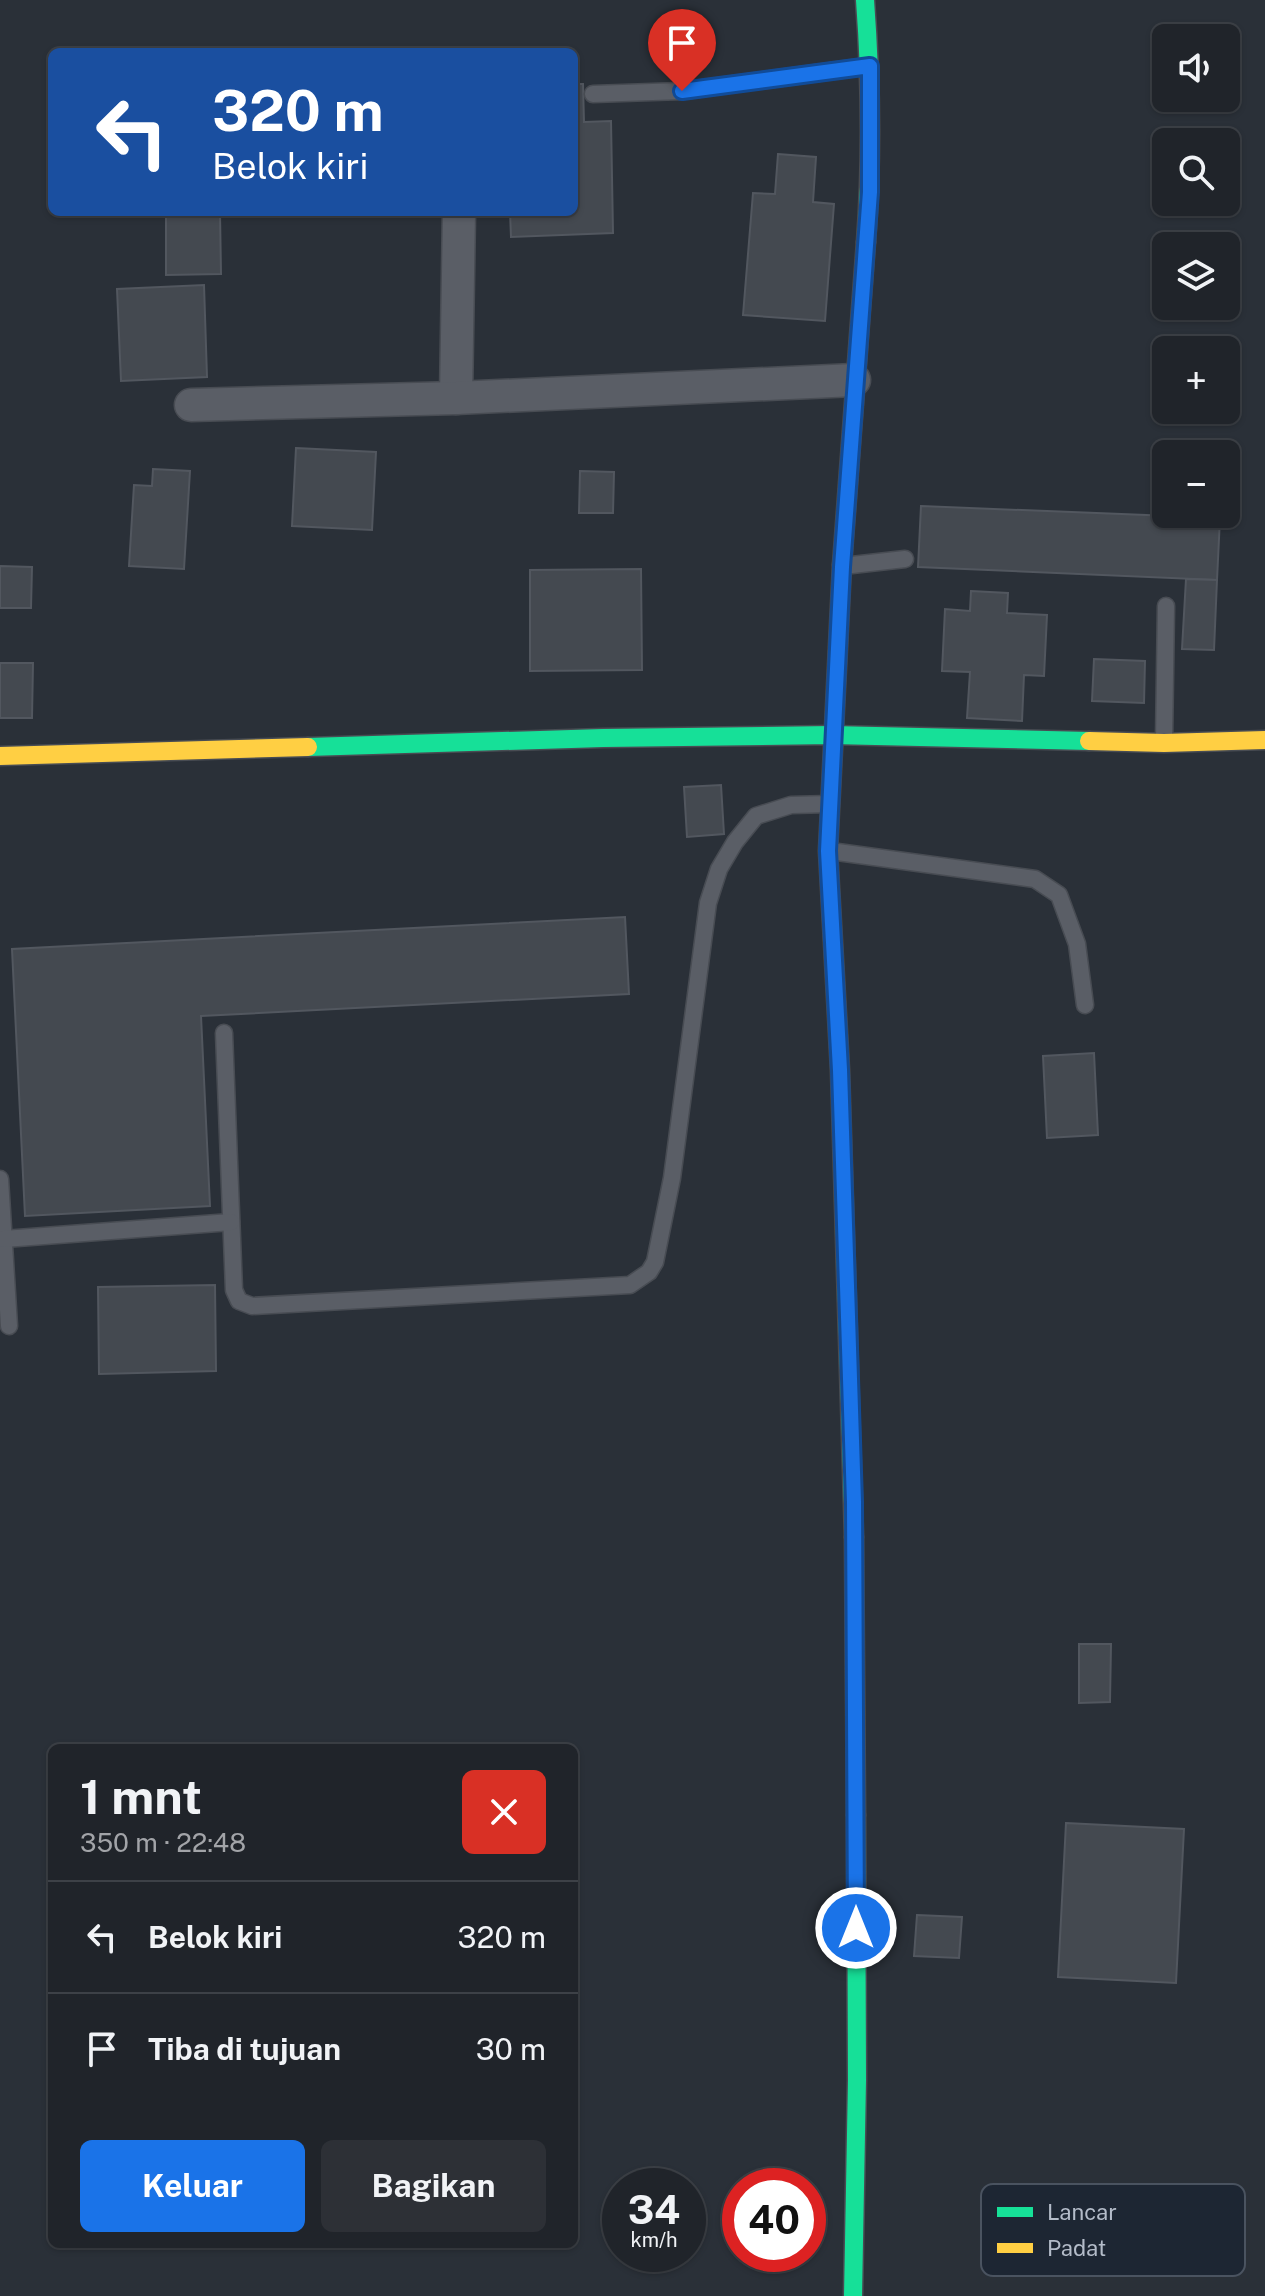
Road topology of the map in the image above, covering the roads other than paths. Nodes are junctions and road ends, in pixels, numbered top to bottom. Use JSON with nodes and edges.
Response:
{"nodes":[{"id":1,"x":865,"y":0,"type":"edge"},
{"id":2,"x":870,"y":66,"type":"junction"},
{"id":3,"x":593,"y":94,"type":"dead end"},
{"id":4,"x":459,"y":216,"type":"edge"},
{"id":5,"x":854,"y":380,"type":"junction"},
{"id":6,"x":456,"y":398,"type":"junction"},
{"id":7,"x":191,"y":405,"type":"dead end"},
{"id":8,"x":905,"y":559,"type":"dead end"},
{"id":9,"x":842,"y":567,"type":"junction"},
{"id":10,"x":1166,"y":606,"type":"dead end"},
{"id":11,"x":832,"y":735,"type":"junction"},
{"id":12,"x":1265,"y":740,"type":"edge"},
{"id":13,"x":1164,"y":743,"type":"junction"},
{"id":14,"x":0,"y":756,"type":"edge"},
{"id":15,"x":832,"y":804,"type":"junction"},
{"id":16,"x":828,"y":851,"type":"junction"},
{"id":17,"x":1085,"y":1005,"type":"dead end"},
{"id":18,"x":224,"y":1033,"type":"dead end"},
{"id":19,"x":0,"y":1179,"type":"edge"},
{"id":20,"x":231,"y":1222,"type":"junction"},
{"id":21,"x":4,"y":1239,"type":"junction"},
{"id":22,"x":9,"y":1326,"type":"dead end"},
{"id":23,"x":853,"y":2296,"type":"edge"}],
"edges":[{"from":1,"to":2,"type":"street"},
{"from":2,"to":3,"type":"lane"},
{"from":2,"to":5,"type":"street"},
{"from":4,"to":6,"type":"street"},
{"from":5,"to":6,"type":"street"},
{"from":5,"to":9,"type":"street"},
{"from":6,"to":7,"type":"street"},
{"from":8,"to":9,"type":"lane"},
{"from":9,"to":11,"type":"street"},
{"from":10,"to":13,"type":"lane"},
{"from":11,"to":13,"type":"street"},
{"from":11,"to":14,"type":"street"},
{"from":11,"to":15,"type":"street"},
{"from":12,"to":13,"type":"street"},
{"from":15,"to":16,"type":"street"},
{"from":15,"to":20,"type":"lane"},
{"from":16,"to":17,"type":"lane"},
{"from":16,"to":23,"type":"street"},
{"from":18,"to":20,"type":"lane"},
{"from":19,"to":21,"type":"lane"},
{"from":20,"to":21,"type":"lane"},
{"from":21,"to":22,"type":"lane"}]}
